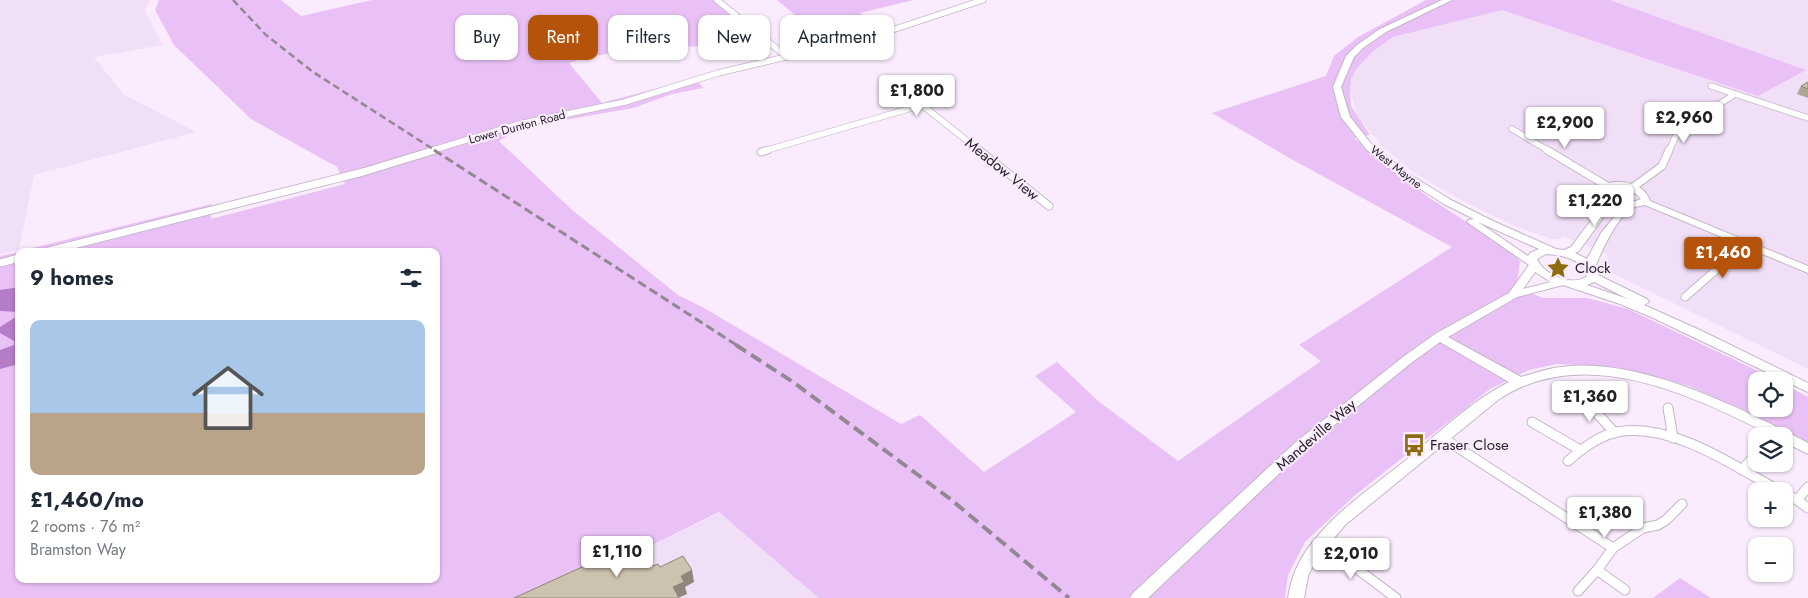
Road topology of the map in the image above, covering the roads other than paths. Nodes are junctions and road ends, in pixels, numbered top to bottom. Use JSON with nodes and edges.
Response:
{"nodes":[{"id":1,"x":717,"y":0,"type":"edge"},
{"id":2,"x":984,"y":0,"type":"edge"},
{"id":3,"x":1448,"y":0,"type":"edge"},
{"id":4,"x":894,"y":30,"type":"edge"},
{"id":5,"x":780,"y":51,"type":"edge"},
{"id":6,"x":780,"y":59,"type":"edge"},
{"id":7,"x":1711,"y":86,"type":"dead end"},
{"id":8,"x":1735,"y":94,"type":"junction"},
{"id":9,"x":1808,"y":118,"type":"edge"},
{"id":10,"x":1512,"y":129,"type":"dead end"},
{"id":11,"x":761,"y":152,"type":"dead end"},
{"id":12,"x":1632,"y":188,"type":"junction"},
{"id":13,"x":1608,"y":191,"type":"junction"},
{"id":14,"x":1430,"y":193,"type":"junction"},
{"id":15,"x":1645,"y":202,"type":"junction"},
{"id":16,"x":1631,"y":204,"type":"junction"},
{"id":17,"x":1048,"y":206,"type":"dead end"},
{"id":18,"x":1746,"y":244,"type":"junction"},
{"id":19,"x":61,"y":248,"type":"edge"},
{"id":20,"x":1552,"y":251,"type":"junction"},
{"id":21,"x":1565,"y":254,"type":"junction"},
{"id":22,"x":15,"y":259,"type":"edge"},
{"id":23,"x":0,"y":263,"type":"edge"},
{"id":24,"x":1533,"y":265,"type":"junction"},
{"id":25,"x":1808,"y":270,"type":"edge"},
{"id":26,"x":1591,"y":272,"type":"junction"},
{"id":27,"x":1568,"y":283,"type":"junction"},
{"id":28,"x":1513,"y":296,"type":"junction"},
{"id":29,"x":1685,"y":297,"type":"dead end"},
{"id":30,"x":1439,"y":337,"type":"junction"},
{"id":31,"x":1736,"y":352,"type":"junction"},
{"id":32,"x":1519,"y":382,"type":"junction"},
{"id":33,"x":1808,"y":388,"type":"edge"},
{"id":34,"x":1582,"y":397,"type":"dead end"},
{"id":35,"x":1668,"y":408,"type":"dead end"},
{"id":36,"x":1532,"y":422,"type":"dead end"},
{"id":37,"x":1615,"y":432,"type":"junction"},
{"id":38,"x":1443,"y":438,"type":"junction"},
{"id":39,"x":1673,"y":438,"type":"junction"},
{"id":40,"x":1808,"y":449,"type":"edge"},
{"id":41,"x":1580,"y":450,"type":"junction"},
{"id":42,"x":1568,"y":461,"type":"dead end"},
{"id":43,"x":1748,"y":463,"type":"edge"},
{"id":44,"x":1742,"y":470,"type":"junction"},
{"id":45,"x":1764,"y":482,"type":"edge"},
{"id":46,"x":1808,"y":487,"type":"edge"},
{"id":47,"x":1793,"y":498,"type":"edge"},
{"id":48,"x":1796,"y":500,"type":"junction"},
{"id":49,"x":1682,"y":504,"type":"dead end"},
{"id":50,"x":1808,"y":508,"type":"edge"},
{"id":51,"x":1320,"y":541,"type":"junction"},
{"id":52,"x":1613,"y":548,"type":"junction"},
{"id":53,"x":1597,"y":570,"type":"junction"},
{"id":54,"x":1626,"y":590,"type":"dead end"},
{"id":55,"x":1578,"y":592,"type":"dead end"},
{"id":56,"x":1142,"y":594,"type":"edge"},
{"id":57,"x":1296,"y":598,"type":"edge"},
{"id":58,"x":1396,"y":598,"type":"edge"}],
"edges":[{"from":1,"to":5,"type":"street"},
{"from":2,"to":4,"type":"street","name":"Lower Dunton Road"},
{"from":3,"to":14,"type":"main road","name":"West Mayne"},
{"from":6,"to":19,"type":"street","name":"Lower Dunton Road"},
{"from":7,"to":8,"type":"street"},
{"from":8,"to":9,"type":"street"},
{"from":8,"to":12,"type":"street"},
{"from":10,"to":13,"type":"street"},
{"from":11,"to":17,"type":"street","name":"Meadow View"},
{"from":12,"to":13,"type":"main road"},
{"from":12,"to":15,"type":"main road"},
{"from":13,"to":16,"type":"main road"},
{"from":13,"to":21,"type":"main road"},
{"from":14,"to":20,"type":"main road","name":"West Mayne"},
{"from":14,"to":24,"type":"main road","name":"West Mayne"},
{"from":15,"to":16,"type":"main road"},
{"from":15,"to":18,"type":"main road"},
{"from":16,"to":26,"type":"main road"},
{"from":18,"to":25,"type":"main road"},
{"from":18,"to":29,"type":"street"},
{"from":20,"to":21,"type":"main road","name":"West Mayne"},
{"from":20,"to":24,"type":"main road"},
{"from":21,"to":26,"type":"main road","name":"West Mayne"},
{"from":22,"to":23,"type":"street"},
{"from":24,"to":27,"type":"main road","name":"West Mayne"},
{"from":24,"to":28,"type":"main road","name":"Mandeville Way"},
{"from":26,"to":27,"type":"main road","name":"Mandeville Way"},
{"from":26,"to":31,"type":"main road"},
{"from":27,"to":28,"type":"main road","name":"Mandeville Way"},
{"from":27,"to":31,"type":"main road"},
{"from":28,"to":30,"type":"main road","name":"Mandeville Way"},
{"from":30,"to":32,"type":"main road"},
{"from":30,"to":56,"type":"main road","name":"Mandeville Way"},
{"from":31,"to":33,"type":"main road"},
{"from":32,"to":38,"type":"main road"},
{"from":32,"to":40,"type":"main road"},
{"from":34,"to":37,"type":"street"},
{"from":35,"to":39,"type":"street"},
{"from":36,"to":41,"type":"street"},
{"from":37,"to":39,"type":"street"},
{"from":37,"to":41,"type":"street"},
{"from":38,"to":51,"type":"main road"},
{"from":38,"to":52,"type":"street"},
{"from":39,"to":44,"type":"street"},
{"from":41,"to":42,"type":"street"},
{"from":43,"to":44,"type":"street"},
{"from":44,"to":45,"type":"street"},
{"from":46,"to":48,"type":"street"},
{"from":47,"to":48,"type":"street"},
{"from":48,"to":50,"type":"street"},
{"from":49,"to":52,"type":"street"},
{"from":51,"to":57,"type":"main road"},
{"from":51,"to":58,"type":"street"},
{"from":52,"to":53,"type":"street"},
{"from":53,"to":54,"type":"street"},
{"from":53,"to":55,"type":"street"}]}
